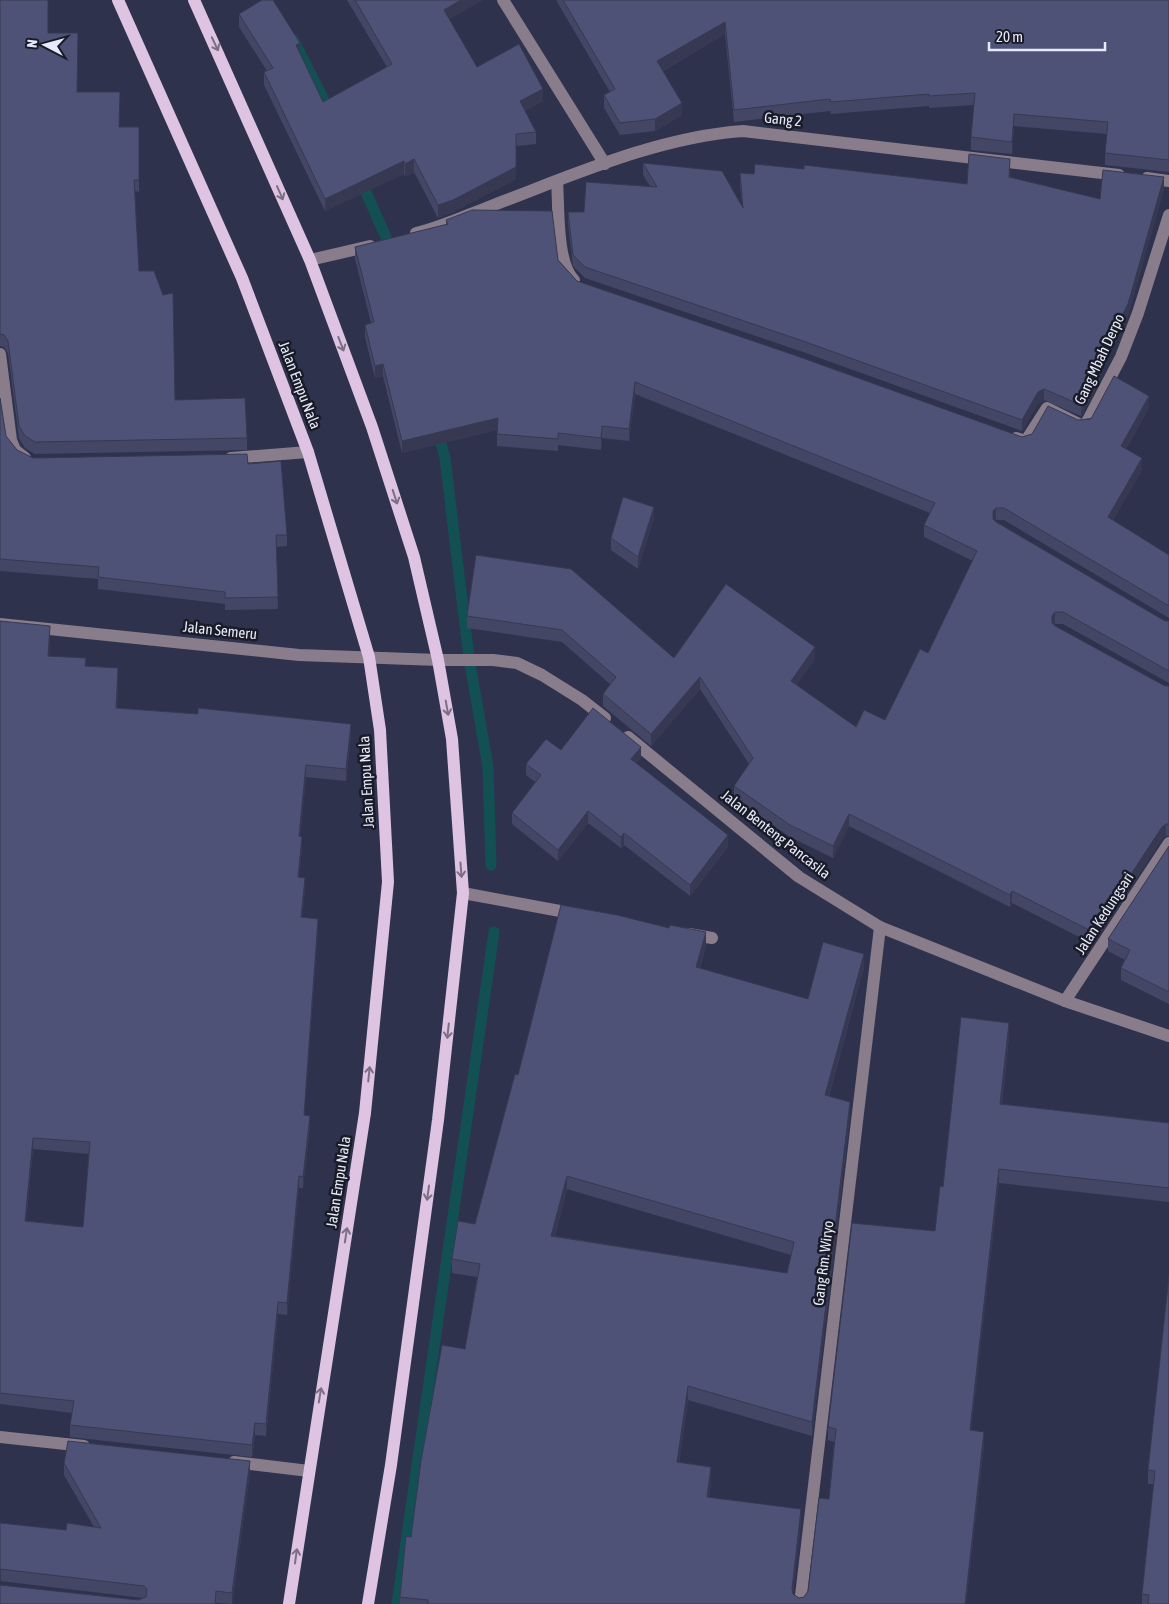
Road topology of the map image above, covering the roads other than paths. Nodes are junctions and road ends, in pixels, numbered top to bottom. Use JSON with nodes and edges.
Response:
{"nodes":[{"id":1,"x":118,"y":0,"type":"edge"},
{"id":2,"x":194,"y":0,"type":"edge"},
{"id":3,"x":503,"y":0,"type":"edge"},
{"id":4,"x":605,"y":164,"type":"junction"},
{"id":5,"x":557,"y":181,"type":"junction"},
{"id":6,"x":1169,"y":181,"type":"edge"},
{"id":7,"x":1169,"y":215,"type":"edge"},
{"id":8,"x":404,"y":236,"type":"edge"},
{"id":9,"x":380,"y":243,"type":"edge"},
{"id":10,"x":310,"y":260,"type":"junction"},
{"id":11,"x":585,"y":288,"type":"edge"},
{"id":12,"x":0,"y":354,"type":"edge"},
{"id":13,"x":1004,"y":434,"type":"edge"},
{"id":14,"x":308,"y":452,"type":"junction"},
{"id":15,"x":221,"y":459,"type":"edge"},
{"id":16,"x":40,"y":462,"type":"edge"},
{"id":17,"x":0,"y":624,"type":"edge"},
{"id":18,"x":369,"y":657,"type":"junction"},
{"id":19,"x":438,"y":660,"type":"junction"},
{"id":20,"x":1169,"y":843,"type":"edge"},
{"id":21,"x":463,"y":893,"type":"junction"},
{"id":22,"x":585,"y":915,"type":"edge"},
{"id":23,"x":880,"y":927,"type":"junction"},
{"id":24,"x":673,"y":931,"type":"edge"},
{"id":25,"x":712,"y":938,"type":"dead end"},
{"id":26,"x":1065,"y":1001,"type":"junction"},
{"id":27,"x":1169,"y":1036,"type":"edge"},
{"id":28,"x":0,"y":1436,"type":"edge"},
{"id":29,"x":96,"y":1447,"type":"edge"},
{"id":30,"x":222,"y":1461,"type":"edge"},
{"id":31,"x":308,"y":1471,"type":"junction"},
{"id":32,"x":289,"y":1604,"type":"edge"},
{"id":33,"x":368,"y":1604,"type":"edge"},
{"id":34,"x":800,"y":1604,"type":"edge"}],
"edges":[{"from":1,"to":14,"type":"main road","name":"Jalan Empu Nala"},
{"from":2,"to":10,"type":"main road","one_way":true},
{"from":3,"to":4,"type":"street"},
{"from":4,"to":5,"type":"street","name":"Gang 2"},
{"from":4,"to":6,"type":"street","name":"Gang 2"},
{"from":5,"to":8,"type":"street","name":"Gang 2"},
{"from":5,"to":11,"type":"street"},
{"from":7,"to":13,"type":"street","name":"Gang Mbah Derpo"},
{"from":9,"to":10,"type":"street"},
{"from":10,"to":19,"type":"main road","one_way":true},
{"from":12,"to":16,"type":"street"},
{"from":14,"to":15,"type":"street"},
{"from":14,"to":18,"type":"main road","name":"Jalan Empu Nala"},
{"from":17,"to":18,"type":"street","name":"Jalan Semeru"},
{"from":18,"to":19,"type":"street","name":"Jalan Semeru"},
{"from":31,"to":18,"type":"main road","name":"Jalan Empu Nala","one_way":true},
{"from":19,"to":21,"type":"main road","one_way":true},
{"from":19,"to":23,"type":"street","name":"Jalan Benteng Pancasila"},
{"from":20,"to":26,"type":"street","name":"Jalan Kedungsari"},
{"from":21,"to":22,"type":"street"},
{"from":21,"to":33,"type":"main road","one_way":true},
{"from":23,"to":26,"type":"street","name":"Jalan Benteng Pancasila"},
{"from":23,"to":34,"type":"street","name":"Gang Rm. Wiryo"},
{"from":24,"to":25,"type":"street"},
{"from":26,"to":27,"type":"street","name":"Jalan Benteng Pancasila"},
{"from":28,"to":29,"type":"street"},
{"from":30,"to":31,"type":"street"},
{"from":32,"to":31,"type":"main road","name":"Jalan Empu Nala","one_way":true}]}
